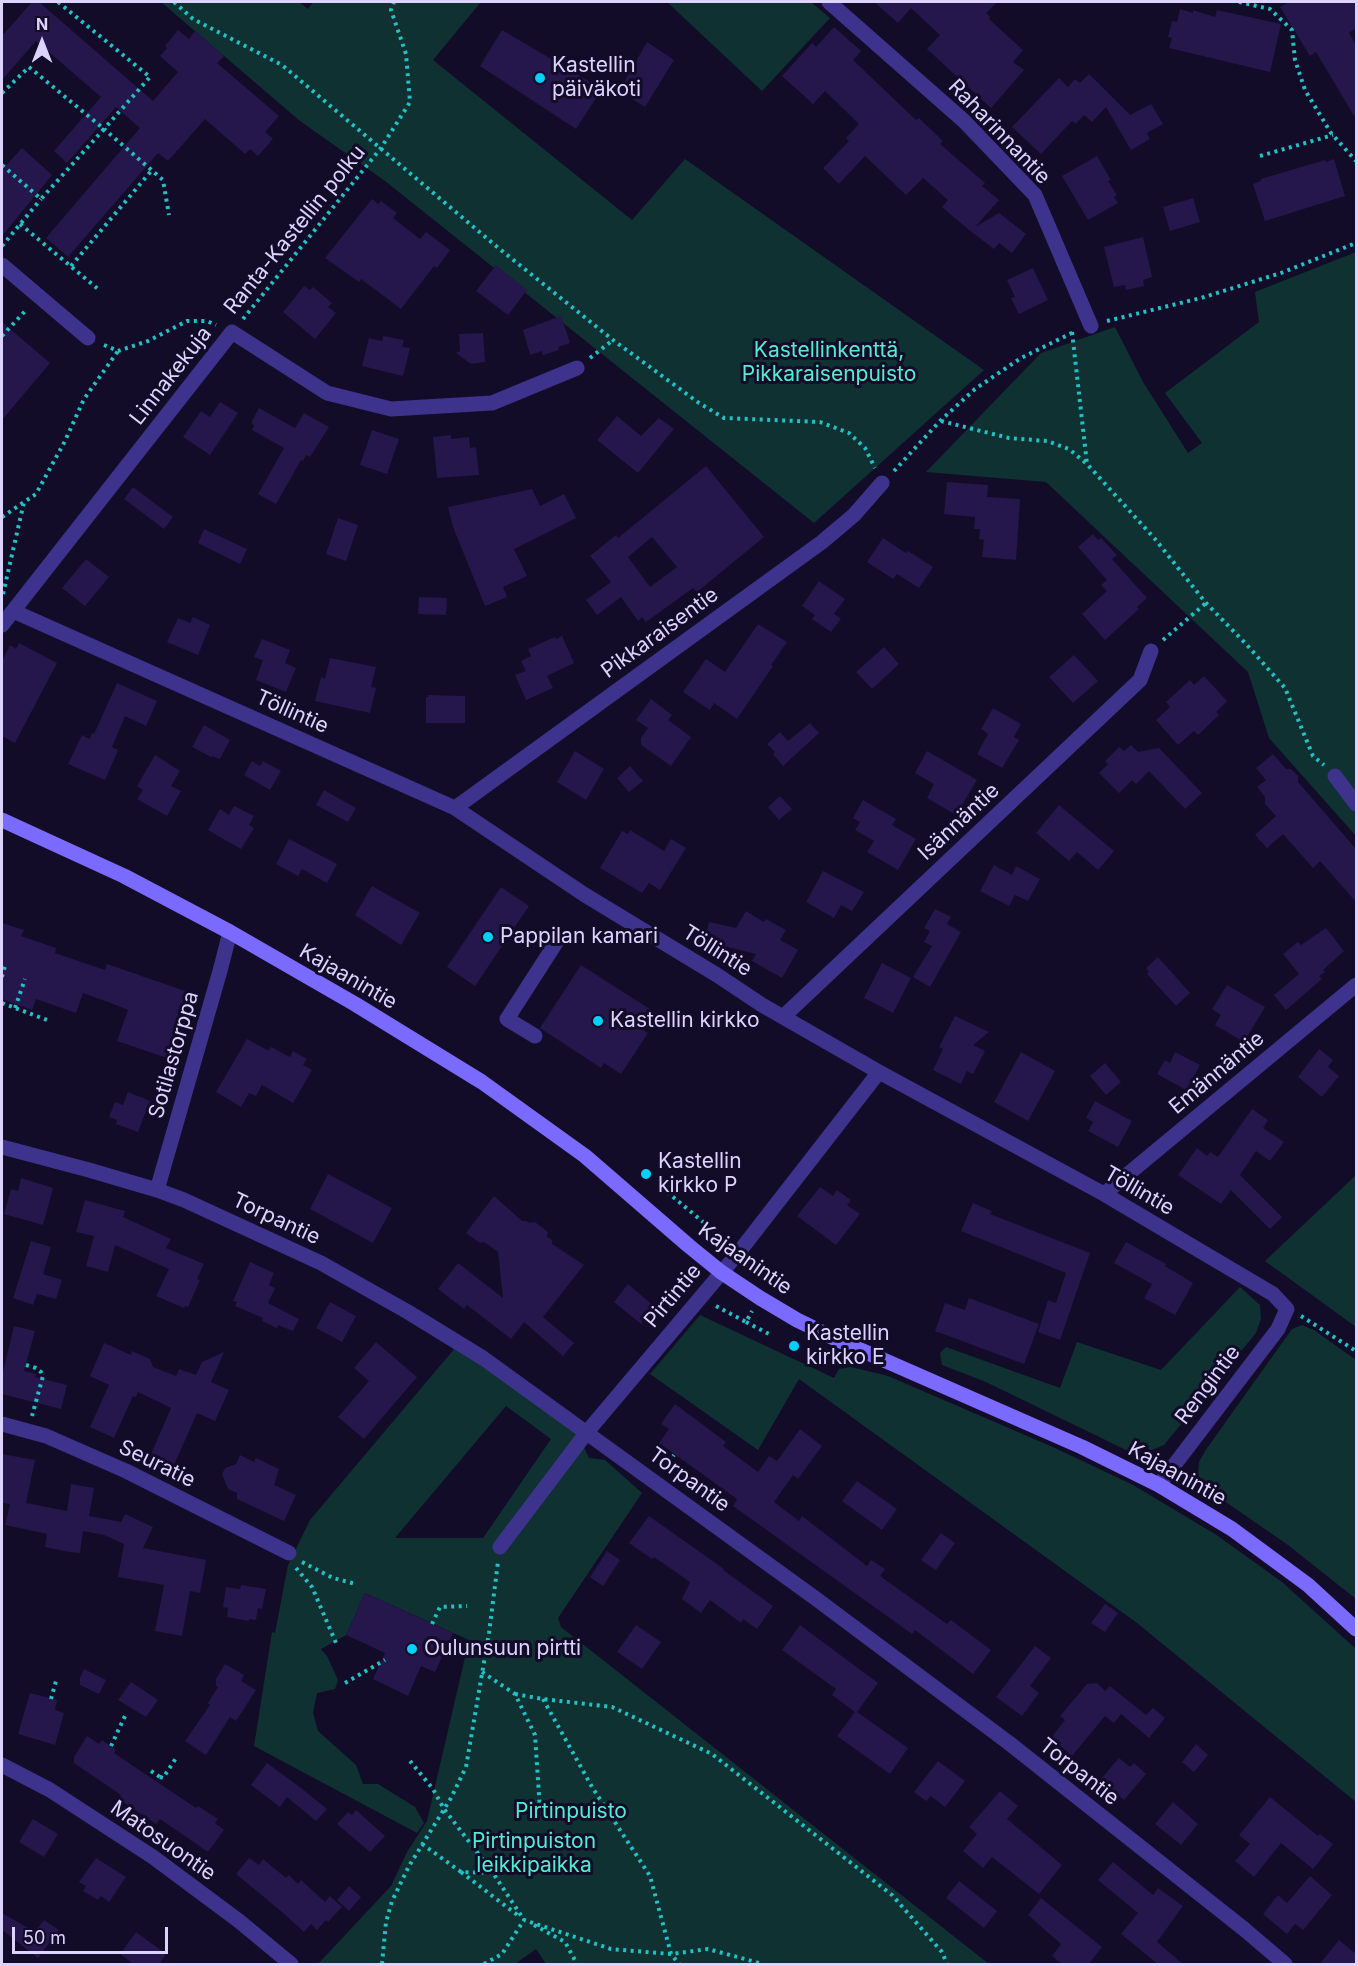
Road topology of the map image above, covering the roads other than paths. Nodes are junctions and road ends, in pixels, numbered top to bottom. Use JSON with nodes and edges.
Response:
{"nodes":[{"id":1,"x":829,"y":2,"type":"edge"},
{"id":2,"x":2,"y":265,"type":"edge"},
{"id":3,"x":1091,"y":326,"type":"road end"},
{"id":4,"x":88,"y":338,"type":"road end"},
{"id":5,"x":577,"y":368,"type":"road end"},
{"id":6,"x":882,"y":483,"type":"road end"},
{"id":7,"x":13,"y":611,"type":"junction"},
{"id":8,"x":2,"y":625,"type":"edge"},
{"id":9,"x":1151,"y":651,"type":"road end"},
{"id":10,"x":1335,"y":776,"type":"road end"},
{"id":11,"x":1356,"y":804,"type":"edge"},
{"id":12,"x":455,"y":808,"type":"junction"},
{"id":13,"x":2,"y":820,"type":"edge"},
{"id":14,"x":230,"y":932,"type":"junction"},
{"id":15,"x":559,"y":938,"type":"dead end"},
{"id":16,"x":1356,"y":985,"type":"edge"},
{"id":17,"x":784,"y":1016,"type":"junction"},
{"id":18,"x":535,"y":1035,"type":"dead end"},
{"id":19,"x":879,"y":1072,"type":"junction"},
{"id":20,"x":2,"y":1147,"type":"edge"},
{"id":21,"x":157,"y":1190,"type":"junction"},
{"id":22,"x":1104,"y":1194,"type":"junction"},
{"id":23,"x":721,"y":1272,"type":"junction"},
{"id":24,"x":1287,"y":1309,"type":"joint"},
{"id":25,"x":2,"y":1424,"type":"edge"},
{"id":26,"x":587,"y":1432,"type":"junction"},
{"id":27,"x":1159,"y":1485,"type":"junction"},
{"id":28,"x":500,"y":1547,"type":"road end"},
{"id":29,"x":289,"y":1553,"type":"road end"},
{"id":30,"x":1356,"y":1629,"type":"edge"},
{"id":31,"x":2,"y":1765,"type":"edge"},
{"id":32,"x":291,"y":1965,"type":"edge"},
{"id":33,"x":1285,"y":1965,"type":"edge"}],
"edges":[{"from":1,"to":3,"type":"street","name":"Raharinnantie"},
{"from":2,"to":4,"type":"street"},
{"from":5,"to":7,"type":"street","name":"Linnakekuja"},
{"from":6,"to":12,"type":"street","name":"Pikkaraisentie"},
{"from":7,"to":8,"type":"street","name":"Linnakekuja"},
{"from":7,"to":12,"type":"street","name":"Töllintie"},
{"from":9,"to":17,"type":"street","name":"Isännäntie"},
{"from":10,"to":11,"type":"street"},
{"from":12,"to":17,"type":"street","name":"Töllintie"},
{"from":13,"to":14,"type":"main road","name":"Kajaanintie"},
{"from":14,"to":21,"type":"street","name":"Sotilastorppa"},
{"from":14,"to":23,"type":"main road","name":"Kajaanintie"},
{"from":15,"to":18,"type":"street"},
{"from":16,"to":22,"type":"street","name":"Emännäntie"},
{"from":17,"to":19,"type":"street","name":"Töllintie"},
{"from":19,"to":22,"type":"street","name":"Töllintie"},
{"from":19,"to":23,"type":"street","name":"Pirtintie"},
{"from":20,"to":21,"type":"street","name":"Torpantie"},
{"from":21,"to":26,"type":"street","name":"Torpantie"},
{"from":22,"to":24,"type":"street","name":"Töllintie"},
{"from":23,"to":26,"type":"street","name":"Pirtintie"},
{"from":23,"to":27,"type":"main road","name":"Kajaanintie"},
{"from":24,"to":27,"type":"street","name":"Rengintie"},
{"from":25,"to":29,"type":"street","name":"Seuratie"},
{"from":26,"to":28,"type":"street","name":"Pirtintie"},
{"from":26,"to":33,"type":"street","name":"Torpantie"},
{"from":27,"to":30,"type":"main road","name":"Kajaanintie"},
{"from":31,"to":32,"type":"street","name":"Matosuontie"}]}
